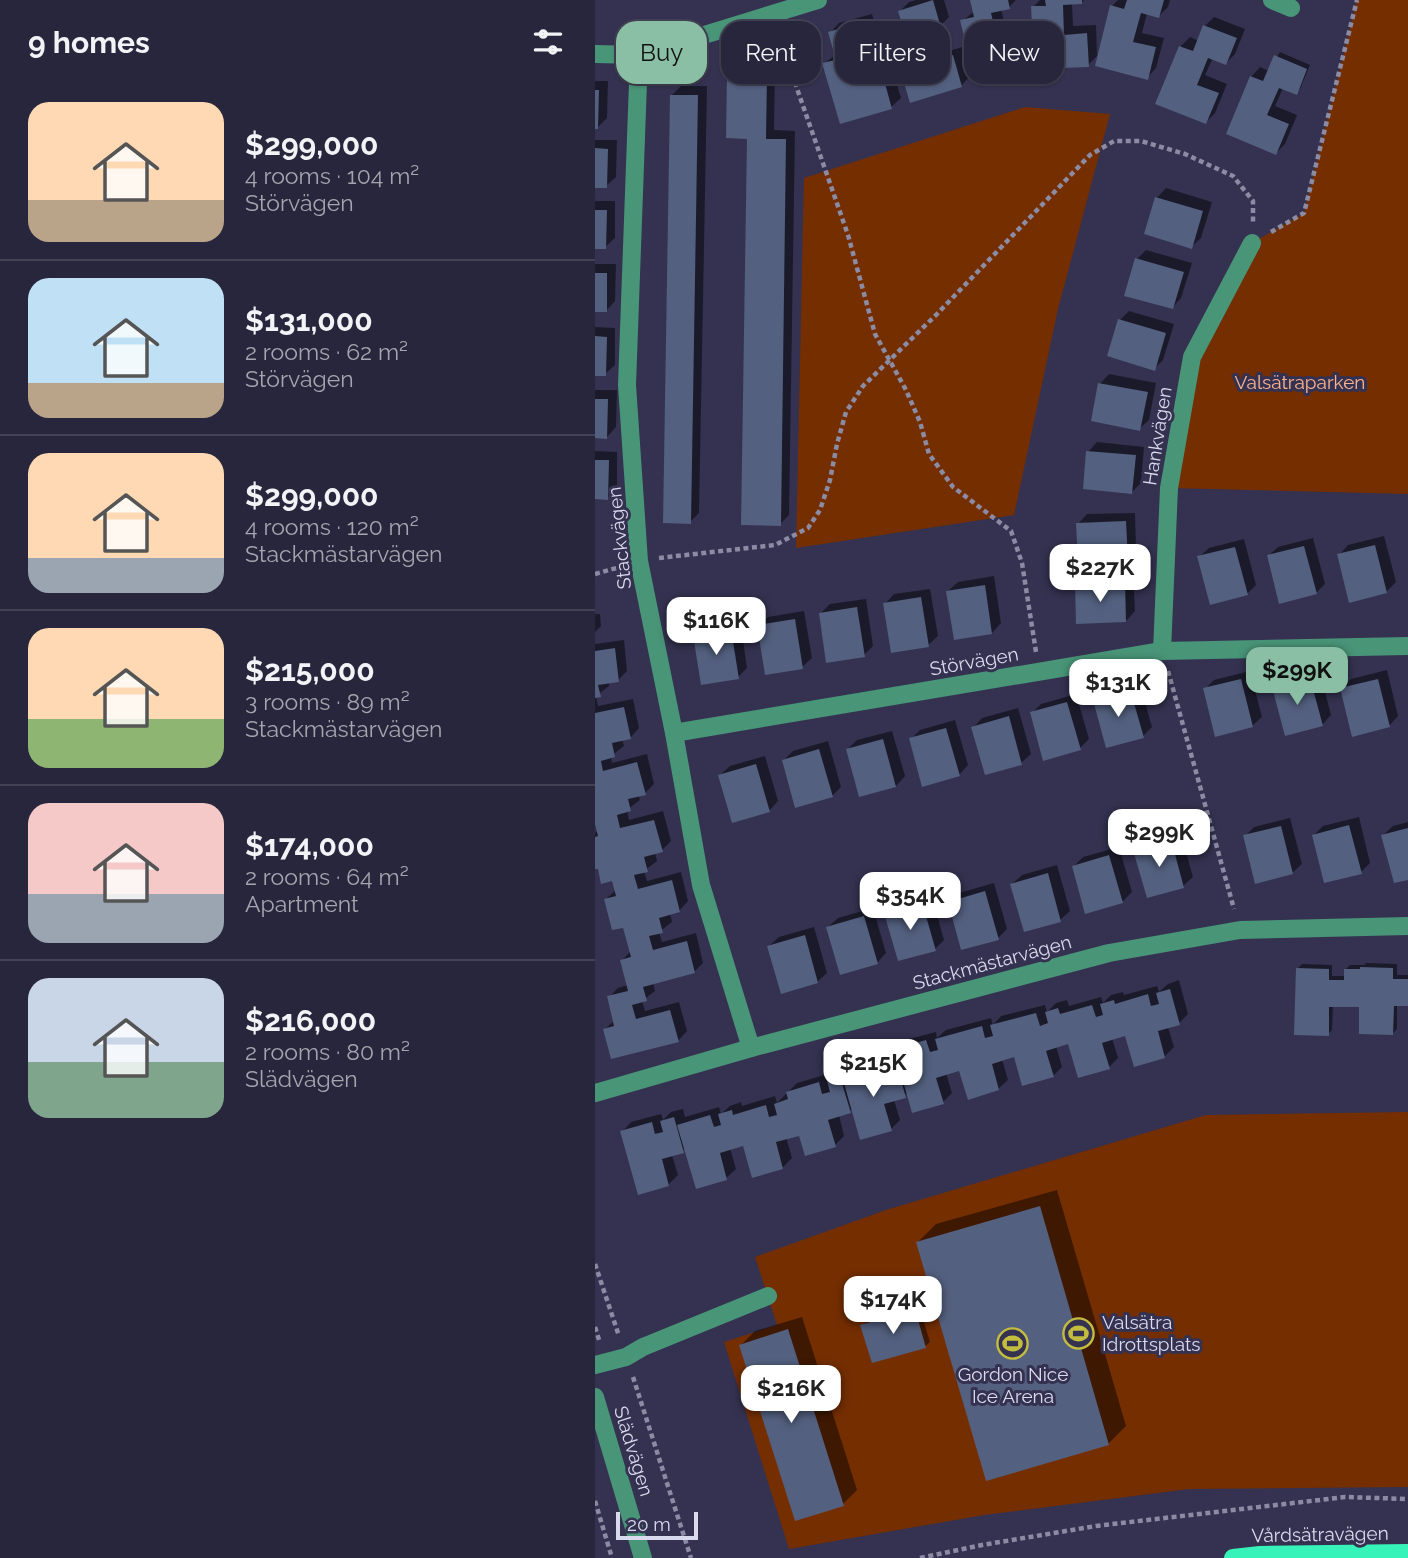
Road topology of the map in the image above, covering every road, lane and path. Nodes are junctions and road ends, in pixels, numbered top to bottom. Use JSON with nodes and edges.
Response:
{"nodes":[{"id":1,"x":818,"y":0,"type":"edge"},
{"id":2,"x":1272,"y":0,"type":"edge"},
{"id":3,"x":1357,"y":0,"type":"edge"},
{"id":4,"x":1291,"y":8,"type":"dead end"},
{"id":5,"x":771,"y":14,"type":"junction"},
{"id":6,"x":707,"y":34,"type":"edge"},
{"id":7,"x":595,"y":54,"type":"edge"},
{"id":8,"x":616,"y":54,"type":"edge"},
{"id":9,"x":638,"y":84,"type":"edge"},
{"id":10,"x":1252,"y":243,"type":"junction"},
{"id":11,"x":890,"y":362,"type":"junction"},
{"id":12,"x":639,"y":561,"type":"junction"},
{"id":13,"x":595,"y":574,"type":"edge"},
{"id":14,"x":1408,"y":646,"type":"edge"},
{"id":15,"x":1162,"y":651,"type":"junction"},
{"id":16,"x":1039,"y":672,"type":"junction"},
{"id":17,"x":674,"y":733,"type":"junction"},
{"id":18,"x":1408,"y":926,"type":"edge"},
{"id":19,"x":1240,"y":930,"type":"junction"},
{"id":20,"x":751,"y":1048,"type":"junction"},
{"id":21,"x":595,"y":1093,"type":"edge"},
{"id":22,"x":595,"y":1264,"type":"edge"},
{"id":23,"x":768,"y":1296,"type":"dead end"},
{"id":24,"x":626,"y":1357,"type":"junction"},
{"id":25,"x":595,"y":1365,"type":"edge"},
{"id":26,"x":595,"y":1397,"type":"edge"},
{"id":27,"x":1408,"y":1499,"type":"edge"},
{"id":28,"x":595,"y":1501,"type":"edge"},
{"id":29,"x":1408,"y":1553,"type":"edge"},
{"id":30,"x":612,"y":1558,"type":"edge"},
{"id":31,"x":643,"y":1558,"type":"edge"},
{"id":32,"x":691,"y":1558,"type":"edge"},
{"id":33,"x":920,"y":1558,"type":"edge"},
{"id":34,"x":1233,"y":1558,"type":"edge"}],
"edges":[{"from":1,"to":5,"type":"street"},
{"from":2,"to":4,"type":"street"},
{"from":3,"to":10,"type":"path"},
{"from":5,"to":6,"type":"street"},
{"from":5,"to":11,"type":"path"},
{"from":7,"to":8,"type":"street"},
{"from":9,"to":12,"type":"street","name":"Stackvägen"},
{"from":10,"to":11,"type":"path"},
{"from":10,"to":15,"type":"street","name":"Hankvägen"},
{"from":11,"to":12,"type":"path"},
{"from":11,"to":16,"type":"path"},
{"from":12,"to":13,"type":"path"},
{"from":12,"to":17,"type":"street","name":"Stackvägen"},
{"from":14,"to":15,"type":"street","name":"Störvägen"},
{"from":15,"to":16,"type":"street","name":"Störvägen"},
{"from":15,"to":19,"type":"path"},
{"from":16,"to":17,"type":"street","name":"Störvägen"},
{"from":17,"to":20,"type":"street","name":"Stackvägen"},
{"from":18,"to":19,"type":"street","name":"Stackmästarvägen"},
{"from":19,"to":20,"type":"street","name":"Stackmästarvägen"},
{"from":20,"to":21,"type":"street","name":"Stackmästarvägen"},
{"from":22,"to":24,"type":"path"},
{"from":23,"to":24,"type":"street"},
{"from":24,"to":25,"type":"street"},
{"from":24,"to":32,"type":"path"},
{"from":26,"to":31,"type":"street","name":"Slädvägen"},
{"from":27,"to":33,"type":"path"},
{"from":28,"to":30,"type":"path"},
{"from":29,"to":34,"type":"main road","name":"Vårdsätravägen"}]}
